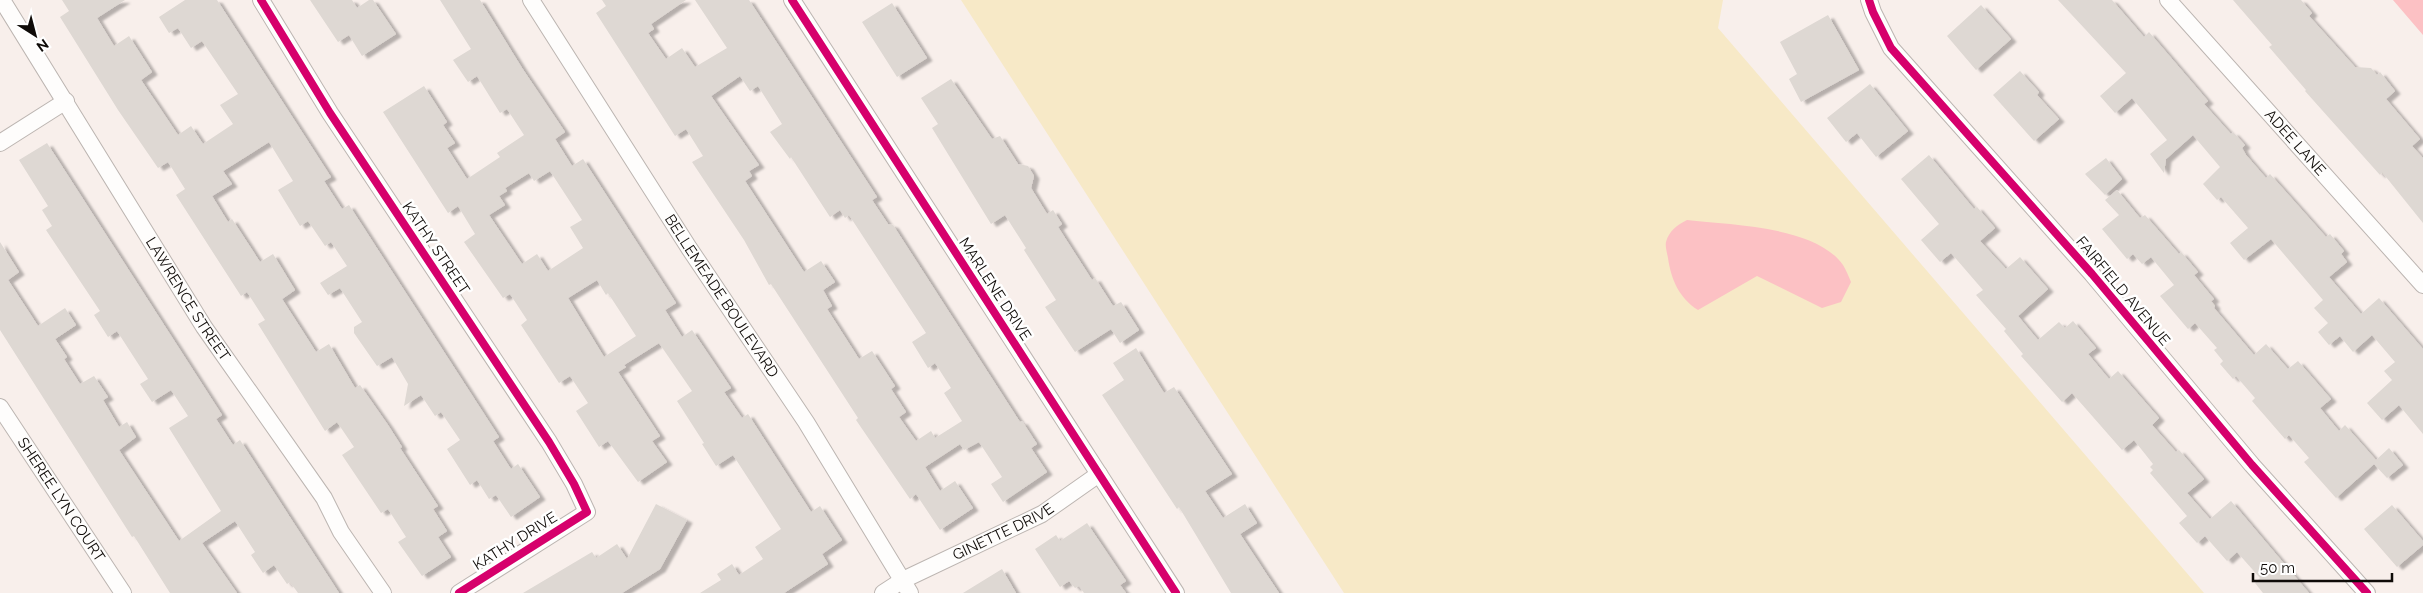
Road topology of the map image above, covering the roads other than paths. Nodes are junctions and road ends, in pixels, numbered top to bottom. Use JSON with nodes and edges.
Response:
{"nodes":[{"id":1,"x":2,"y":0,"type":"edge"},
{"id":2,"x":261,"y":0,"type":"edge"},
{"id":3,"x":531,"y":0,"type":"edge"},
{"id":4,"x":792,"y":0,"type":"edge"},
{"id":5,"x":1869,"y":0,"type":"edge"},
{"id":6,"x":2168,"y":0,"type":"edge"},
{"id":7,"x":66,"y":101,"type":"junction"},
{"id":8,"x":0,"y":143,"type":"edge"},
{"id":9,"x":2423,"y":285,"type":"edge"},
{"id":10,"x":0,"y":407,"type":"edge"},
{"id":11,"x":1099,"y":474,"type":"junction"},
{"id":12,"x":587,"y":512,"type":"joint"},
{"id":13,"x":907,"y":587,"type":"edge"},
{"id":14,"x":123,"y":593,"type":"edge"},
{"id":15,"x":383,"y":593,"type":"edge"},
{"id":16,"x":458,"y":593,"type":"edge"},
{"id":17,"x":883,"y":593,"type":"edge"},
{"id":18,"x":1176,"y":593,"type":"edge"},
{"id":19,"x":2367,"y":593,"type":"edge"}],
"edges":[{"from":1,"to":7,"type":"street","name":"LAWRENCE STREET"},
{"from":2,"to":12,"type":"street","name":"KATHY STREET"},
{"from":3,"to":13,"type":"street","name":"BELLEMEADE BOULEVARD"},
{"from":4,"to":11,"type":"street","name":"MARLENE DRIVE"},
{"from":5,"to":19,"type":"street","name":"FAIRFIELD AVENUE"},
{"from":6,"to":9,"type":"street","name":"ADEE LANE"},
{"from":7,"to":8,"type":"street"},
{"from":7,"to":15,"type":"street","name":"LAWRENCE STREET"},
{"from":10,"to":14,"type":"street","name":"SHEREE LYN COURT"},
{"from":11,"to":13,"type":"street","name":"GINETTE DRIVE"},
{"from":11,"to":18,"type":"street","name":"MARLENE DRIVE"},
{"from":12,"to":16,"type":"street","name":"KATHY DRIVE"},
{"from":13,"to":17,"type":"street","name":"GINETTE DRIVE"}]}
